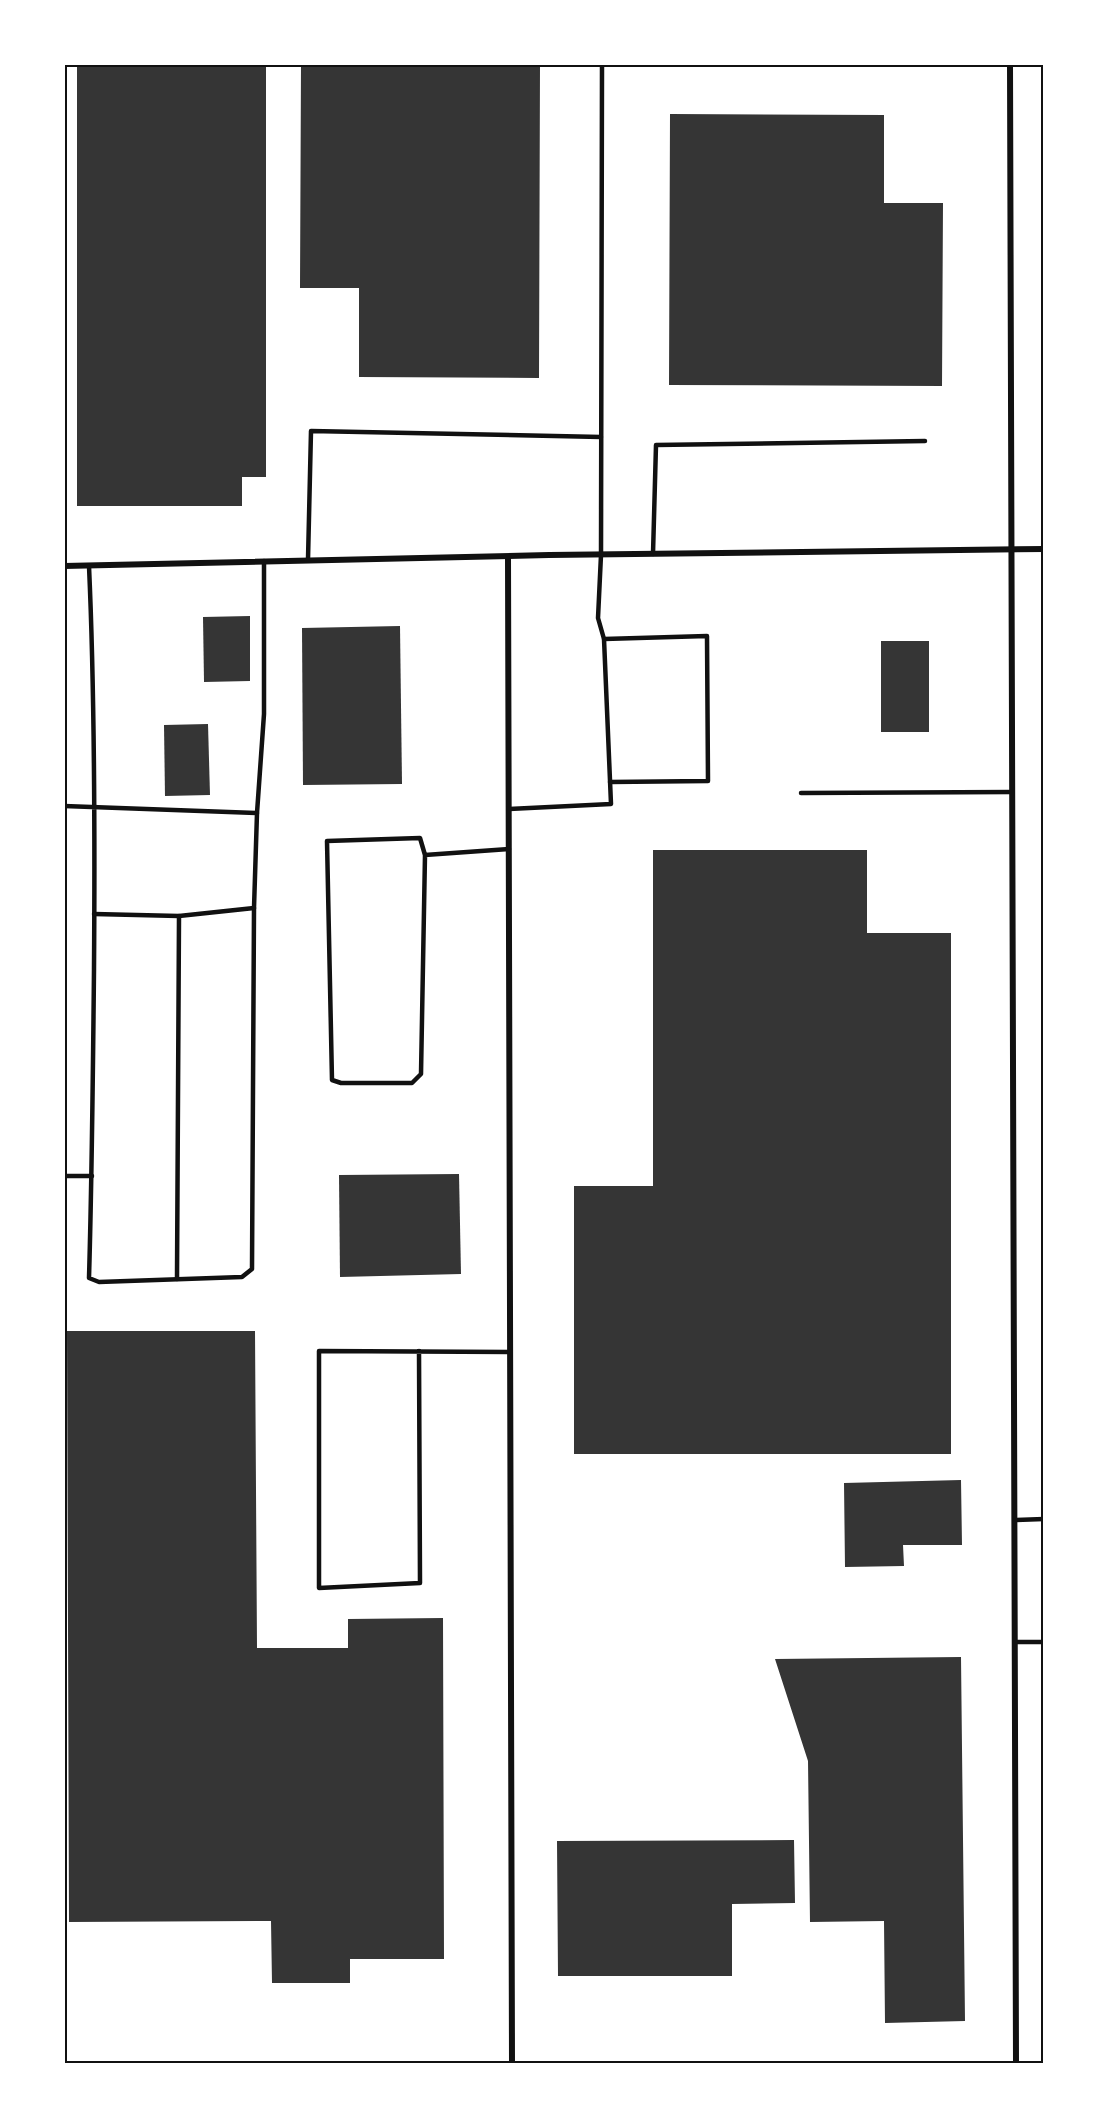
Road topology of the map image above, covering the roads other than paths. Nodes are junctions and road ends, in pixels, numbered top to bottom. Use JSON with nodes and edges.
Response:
{"nodes":[{"id":1,"x":602,"y":64,"type":"edge"},
{"id":2,"x":1010,"y":64,"type":"edge"},
{"id":3,"x":601,"y":437,"type":"junction"},
{"id":4,"x":925,"y":441,"type":"dead end"},
{"id":5,"x":1011,"y":549,"type":"junction"},
{"id":6,"x":1044,"y":549,"type":"edge"},
{"id":7,"x":653,"y":554,"type":"junction"},
{"id":8,"x":601,"y":555,"type":"junction"},
{"id":9,"x":508,"y":556,"type":"junction"},
{"id":10,"x":308,"y":560,"type":"junction"},
{"id":11,"x":264,"y":561,"type":"junction"},
{"id":12,"x":64,"y":566,"type":"edge"},
{"id":13,"x":89,"y":566,"type":"junction"},
{"id":14,"x":604,"y":639,"type":"junction"},
{"id":15,"x":610,"y":782,"type":"junction"},
{"id":16,"x":1012,"y":792,"type":"junction"},
{"id":17,"x":801,"y":793,"type":"dead end"},
{"id":18,"x":64,"y":806,"type":"edge"},
{"id":19,"x":94,"y":807,"type":"junction"},
{"id":20,"x":509,"y":809,"type":"junction"},
{"id":21,"x":257,"y":813,"type":"junction"},
{"id":22,"x":509,"y":849,"type":"junction"},
{"id":23,"x":425,"y":855,"type":"junction"},
{"id":24,"x":254,"y":908,"type":"junction"},
{"id":25,"x":94,"y":914,"type":"junction"},
{"id":26,"x":179,"y":916,"type":"junction"},
{"id":27,"x":64,"y":1176,"type":"edge"},
{"id":28,"x":92,"y":1176,"type":"junction"},
{"id":29,"x":177,"y":1279,"type":"junction"},
{"id":30,"x":419,"y":1351,"type":"junction"},
{"id":31,"x":510,"y":1352,"type":"junction"},
{"id":32,"x":1044,"y":1519,"type":"edge"},
{"id":33,"x":1015,"y":1520,"type":"junction"},
{"id":34,"x":1015,"y":1642,"type":"junction"},
{"id":35,"x":1044,"y":1642,"type":"edge"},
{"id":36,"x":512,"y":2064,"type":"edge"},
{"id":37,"x":1016,"y":2064,"type":"edge"}],
"edges":[{"from":1,"to":3,"type":"lane"},
{"from":2,"to":5,"type":"street"},
{"from":3,"to":8,"type":"lane"},
{"from":3,"to":10,"type":"lane"},
{"from":4,"to":7,"type":"lane"},
{"from":5,"to":6,"type":"street"},
{"from":5,"to":7,"type":"street"},
{"from":5,"to":16,"type":"street"},
{"from":7,"to":8,"type":"street"},
{"from":8,"to":9,"type":"street"},
{"from":8,"to":14,"type":"lane"},
{"from":9,"to":10,"type":"street"},
{"from":9,"to":20,"type":"street"},
{"from":10,"to":11,"type":"street"},
{"from":11,"to":13,"type":"street"},
{"from":11,"to":21,"type":"lane"},
{"from":12,"to":13,"type":"street"},
{"from":13,"to":19,"type":"lane"},
{"from":14,"to":15,"type":"lane"},
{"from":14,"to":15,"type":"lane"},
{"from":15,"to":20,"type":"lane"},
{"from":16,"to":17,"type":"lane"},
{"from":16,"to":33,"type":"street"},
{"from":18,"to":19,"type":"lane"},
{"from":19,"to":21,"type":"lane"},
{"from":19,"to":25,"type":"lane"},
{"from":20,"to":22,"type":"street"},
{"from":21,"to":24,"type":"lane"},
{"from":22,"to":23,"type":"lane"},
{"from":22,"to":31,"type":"street"},
{"from":23,"to":23,"type":"lane"},
{"from":24,"to":26,"type":"lane"},
{"from":24,"to":29,"type":"lane"},
{"from":25,"to":26,"type":"lane"},
{"from":25,"to":28,"type":"lane"},
{"from":26,"to":29,"type":"lane"},
{"from":27,"to":28,"type":"lane"},
{"from":28,"to":29,"type":"lane"},
{"from":30,"to":30,"type":"lane"},
{"from":30,"to":31,"type":"lane"},
{"from":31,"to":36,"type":"street"},
{"from":32,"to":33,"type":"lane"},
{"from":33,"to":34,"type":"street"},
{"from":34,"to":35,"type":"lane"},
{"from":34,"to":37,"type":"street"}]}
